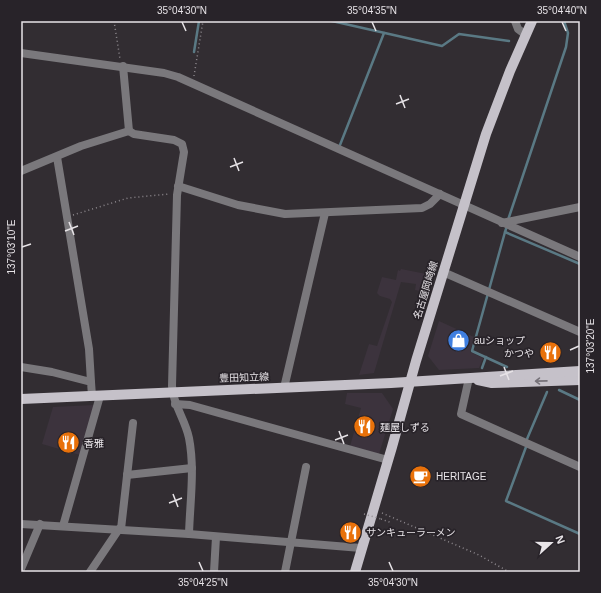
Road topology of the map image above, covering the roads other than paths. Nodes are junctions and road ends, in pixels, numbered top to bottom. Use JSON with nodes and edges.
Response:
{"nodes":[{"id":1,"x":515,"y":21,"type":"edge"},
{"id":2,"x":532,"y":21,"type":"edge"},
{"id":3,"x":526,"y":35,"type":"junction"},
{"id":4,"x":21,"y":52,"type":"edge"},
{"id":5,"x":122,"y":66,"type":"junction"},
{"id":6,"x":129,"y":131,"type":"junction"},
{"id":7,"x":57,"y":157,"type":"junction"},
{"id":8,"x":21,"y":170,"type":"edge"},
{"id":9,"x":178,"y":186,"type":"junction"},
{"id":10,"x":440,"y":194,"type":"junction"},
{"id":11,"x":464,"y":206,"type":"junction"},
{"id":12,"x":580,"y":207,"type":"edge"},
{"id":13,"x":325,"y":213,"type":"junction"},
{"id":14,"x":501,"y":223,"type":"junction"},
{"id":15,"x":580,"y":257,"type":"edge"},
{"id":16,"x":443,"y":272,"type":"junction"},
{"id":17,"x":580,"y":332,"type":"edge"},
{"id":18,"x":21,"y":367,"type":"edge"},
{"id":19,"x":580,"y":371,"type":"edge"},
{"id":20,"x":468,"y":378,"type":"junction"},
{"id":21,"x":580,"y":380,"type":"edge"},
{"id":22,"x":411,"y":381,"type":"junction"},
{"id":23,"x":91,"y":382,"type":"junction"},
{"id":24,"x":284,"y":388,"type":"junction"},
{"id":25,"x":172,"y":392,"type":"junction"},
{"id":26,"x":96,"y":396,"type":"junction"},
{"id":27,"x":21,"y":399,"type":"edge"},
{"id":28,"x":175,"y":404,"type":"junction"},
{"id":29,"x":133,"y":423,"type":"dead end"},
{"id":30,"x":388,"y":460,"type":"junction"},
{"id":31,"x":306,"y":467,"type":"dead end"},
{"id":32,"x":580,"y":467,"type":"edge"},
{"id":33,"x":192,"y":468,"type":"junction"},
{"id":34,"x":127,"y":475,"type":"junction"},
{"id":35,"x":21,"y":524,"type":"edge"},
{"id":36,"x":40,"y":524,"type":"junction"},
{"id":37,"x":63,"y":526,"type":"junction"},
{"id":38,"x":120,"y":529,"type":"junction"},
{"id":39,"x":188,"y":534,"type":"junction"},
{"id":40,"x":216,"y":537,"type":"junction"},
{"id":41,"x":291,"y":543,"type":"junction"},
{"id":42,"x":361,"y":548,"type":"junction"},
{"id":43,"x":21,"y":569,"type":"edge"},
{"id":44,"x":90,"y":572,"type":"edge"},
{"id":45,"x":214,"y":572,"type":"edge"},
{"id":46,"x":285,"y":572,"type":"edge"},
{"id":47,"x":355,"y":572,"type":"edge"}],
"edges":[{"from":1,"to":3,"type":"street"},
{"from":2,"to":3,"type":"main road","name":"名古屋岡崎線"},
{"from":3,"to":11,"type":"main road","name":"名古屋岡崎線"},
{"from":4,"to":5,"type":"street"},
{"from":5,"to":6,"type":"street"},
{"from":5,"to":10,"type":"street"},
{"from":6,"to":7,"type":"street"},
{"from":6,"to":9,"type":"street"},
{"from":7,"to":8,"type":"street"},
{"from":7,"to":23,"type":"street"},
{"from":9,"to":13,"type":"street"},
{"from":9,"to":25,"type":"street"},
{"from":10,"to":11,"type":"street"},
{"from":10,"to":13,"type":"street"},
{"from":11,"to":14,"type":"street"},
{"from":11,"to":16,"type":"main road","name":"名古屋岡崎線"},
{"from":12,"to":14,"type":"street"},
{"from":13,"to":24,"type":"street"},
{"from":14,"to":15,"type":"street"},
{"from":16,"to":17,"type":"street"},
{"from":16,"to":22,"type":"main road","name":"名古屋岡崎線"},
{"from":18,"to":23,"type":"street"},
{"from":19,"to":20,"type":"main road","name":"豊田知立線"},
{"from":21,"to":20,"type":"main road","name":"豊田知立線","one_way":true},
{"from":20,"to":22,"type":"main road","name":"豊田知立線"},
{"from":20,"to":32,"type":"street"},
{"from":22,"to":24,"type":"main road","name":"豊田知立線"},
{"from":22,"to":30,"type":"main road","name":"名古屋岡崎線"},
{"from":23,"to":26,"type":"street"},
{"from":24,"to":25,"type":"main road","name":"豊田知立線"},
{"from":25,"to":26,"type":"main road","name":"豊田知立線"},
{"from":25,"to":28,"type":"street"},
{"from":26,"to":27,"type":"main road","name":"豊田知立線"},
{"from":26,"to":37,"type":"street"},
{"from":28,"to":30,"type":"street"},
{"from":28,"to":33,"type":"street"},
{"from":29,"to":34,"type":"street"},
{"from":30,"to":42,"type":"main road","name":"名古屋岡崎線"},
{"from":31,"to":41,"type":"street"},
{"from":33,"to":34,"type":"street"},
{"from":33,"to":39,"type":"street"},
{"from":34,"to":38,"type":"street"},
{"from":35,"to":36,"type":"street"},
{"from":36,"to":37,"type":"street"},
{"from":36,"to":43,"type":"street"},
{"from":37,"to":38,"type":"street"},
{"from":38,"to":39,"type":"street"},
{"from":38,"to":44,"type":"street"},
{"from":39,"to":40,"type":"street"},
{"from":40,"to":41,"type":"street"},
{"from":40,"to":45,"type":"street"},
{"from":41,"to":42,"type":"street"},
{"from":41,"to":46,"type":"street"},
{"from":42,"to":47,"type":"main road","name":"名古屋岡崎線"}]}
